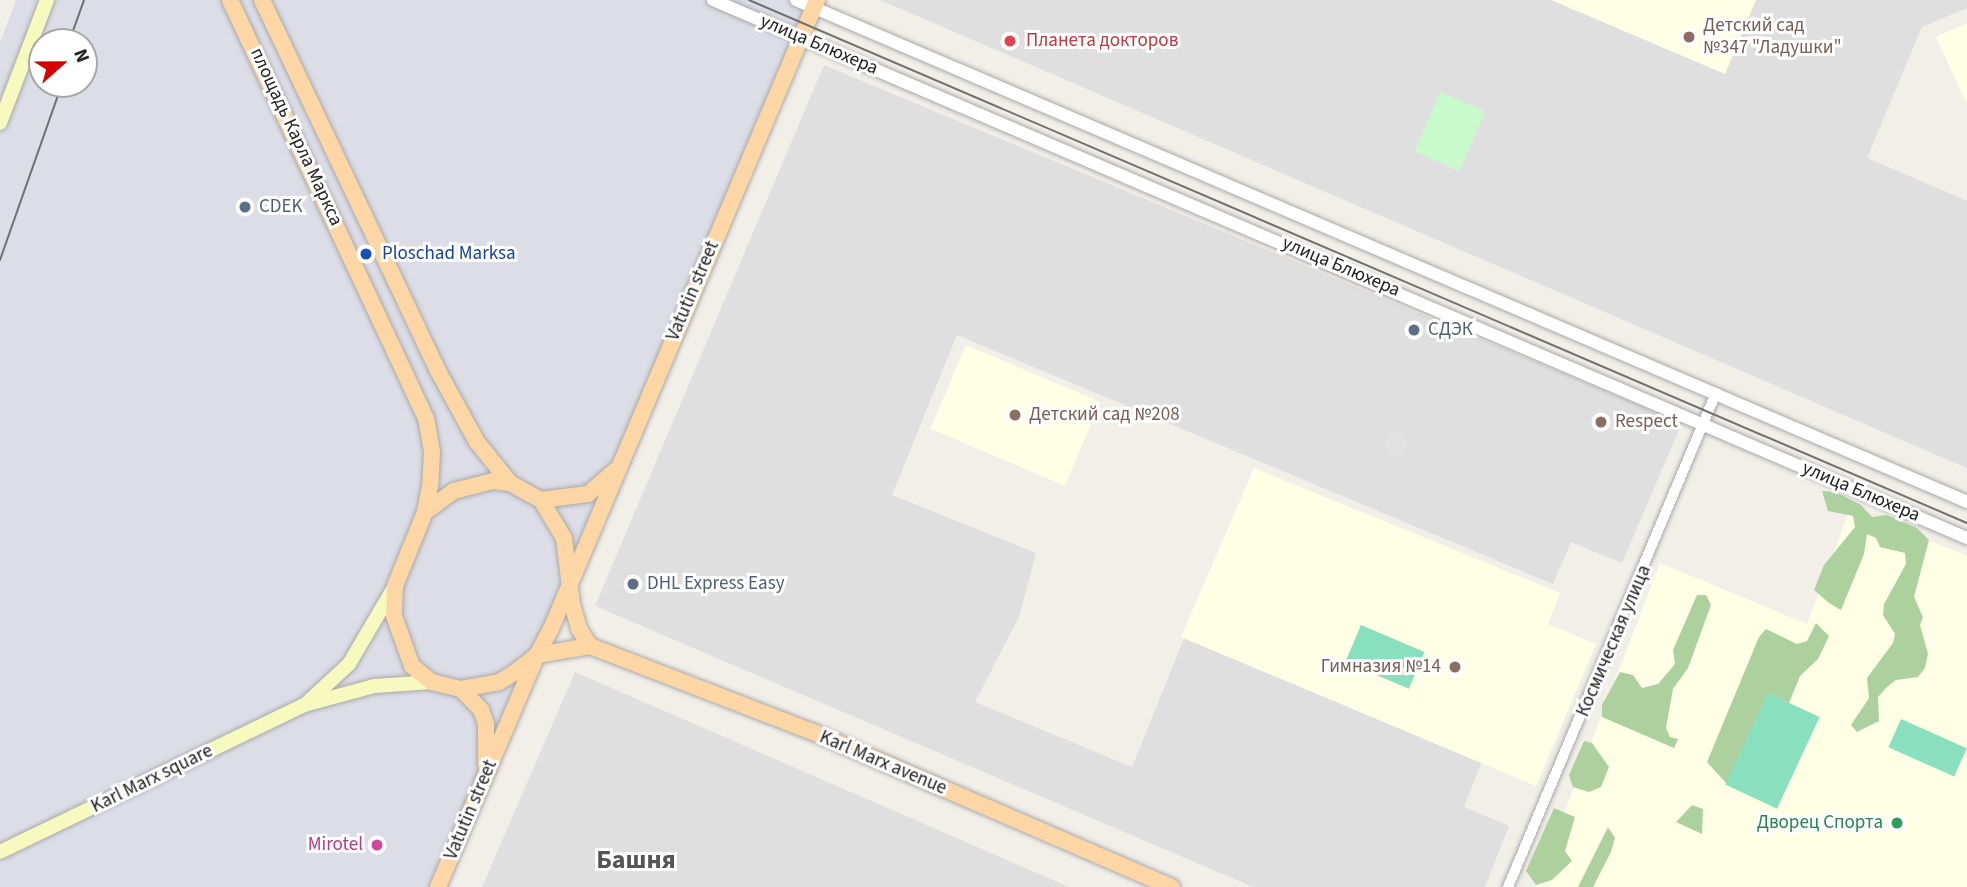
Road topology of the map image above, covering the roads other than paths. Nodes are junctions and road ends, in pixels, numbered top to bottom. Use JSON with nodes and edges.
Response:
{"nodes":[{"id":1,"x":47,"y":0,"type":"edge"},
{"id":2,"x":230,"y":0,"type":"edge"},
{"id":3,"x":262,"y":0,"type":"edge"},
{"id":4,"x":713,"y":0,"type":"edge"},
{"id":5,"x":796,"y":0,"type":"edge"},
{"id":6,"x":815,"y":4,"type":"edge"},
{"id":7,"x":801,"y":38,"type":"junction"},
{"id":8,"x":0,"y":123,"type":"edge"},
{"id":9,"x":1716,"y":393,"type":"junction"},
{"id":10,"x":1705,"y":425,"type":"junction"},
{"id":11,"x":624,"y":460,"type":"junction"},
{"id":12,"x":510,"y":483,"type":"junction"},
{"id":13,"x":541,"y":500,"type":"junction"},
{"id":14,"x":1967,"y":502,"type":"edge"},
{"id":15,"x":425,"y":512,"type":"junction"},
{"id":16,"x":1967,"y":538,"type":"edge"},
{"id":17,"x":571,"y":583,"type":"junction"},
{"id":18,"x":395,"y":586,"type":"junction"},
{"id":19,"x":590,"y":646,"type":"junction"},
{"id":20,"x":537,"y":655,"type":"junction"},
{"id":21,"x":432,"y":682,"type":"junction"},
{"id":22,"x":461,"y":689,"type":"junction"},
{"id":23,"x":304,"y":705,"type":"junction"},
{"id":24,"x":485,"y":775,"type":"junction"},
{"id":25,"x":0,"y":852,"type":"edge"},
{"id":26,"x":438,"y":887,"type":"edge"},
{"id":27,"x":1172,"y":887,"type":"edge"},
{"id":28,"x":1508,"y":887,"type":"edge"}],
"edges":[{"from":1,"to":8,"type":"main road"},
{"from":2,"to":15,"type":"main road","name":"площадь Карла Маркса"},
{"from":3,"to":12,"type":"main road","name":"площадь Карла Маркса"},
{"from":4,"to":7,"type":"street","name":"улица Блюхера"},
{"from":5,"to":6,"type":"street","name":"улица Блюхера"},
{"from":6,"to":7,"type":"main road","name":"Vatutin street"},
{"from":6,"to":9,"type":"street","name":"улица Блюхера"},
{"from":7,"to":10,"type":"street","name":"улица Блюхера"},
{"from":7,"to":11,"type":"main road","name":"Vatutin street"},
{"from":9,"to":10,"type":"street","name":"Космическая улица"},
{"from":9,"to":14,"type":"street","name":"улица Блюхера"},
{"from":10,"to":16,"type":"street","name":"улица Блюхера"},
{"from":10,"to":28,"type":"street","name":"Космическая улица"},
{"from":11,"to":13,"type":"main road"},
{"from":11,"to":17,"type":"main road","name":"Vatutin street"},
{"from":12,"to":13,"type":"main road"},
{"from":12,"to":15,"type":"main road"},
{"from":13,"to":17,"type":"main road"},
{"from":15,"to":18,"type":"main road"},
{"from":17,"to":19,"type":"main road"},
{"from":17,"to":20,"type":"main road"},
{"from":18,"to":21,"type":"main road"},
{"from":18,"to":23,"type":"main road"},
{"from":19,"to":20,"type":"main road"},
{"from":19,"to":27,"type":"main road","name":"Karl Marx avenue"},
{"from":20,"to":22,"type":"main road"},
{"from":20,"to":24,"type":"main road","name":"Vatutin street"},
{"from":21,"to":22,"type":"main road"},
{"from":21,"to":23,"type":"main road"},
{"from":22,"to":24,"type":"main road"},
{"from":23,"to":25,"type":"main road","name":"Karl Marx square"},
{"from":24,"to":26,"type":"main road","name":"Vatutin street"}]}
